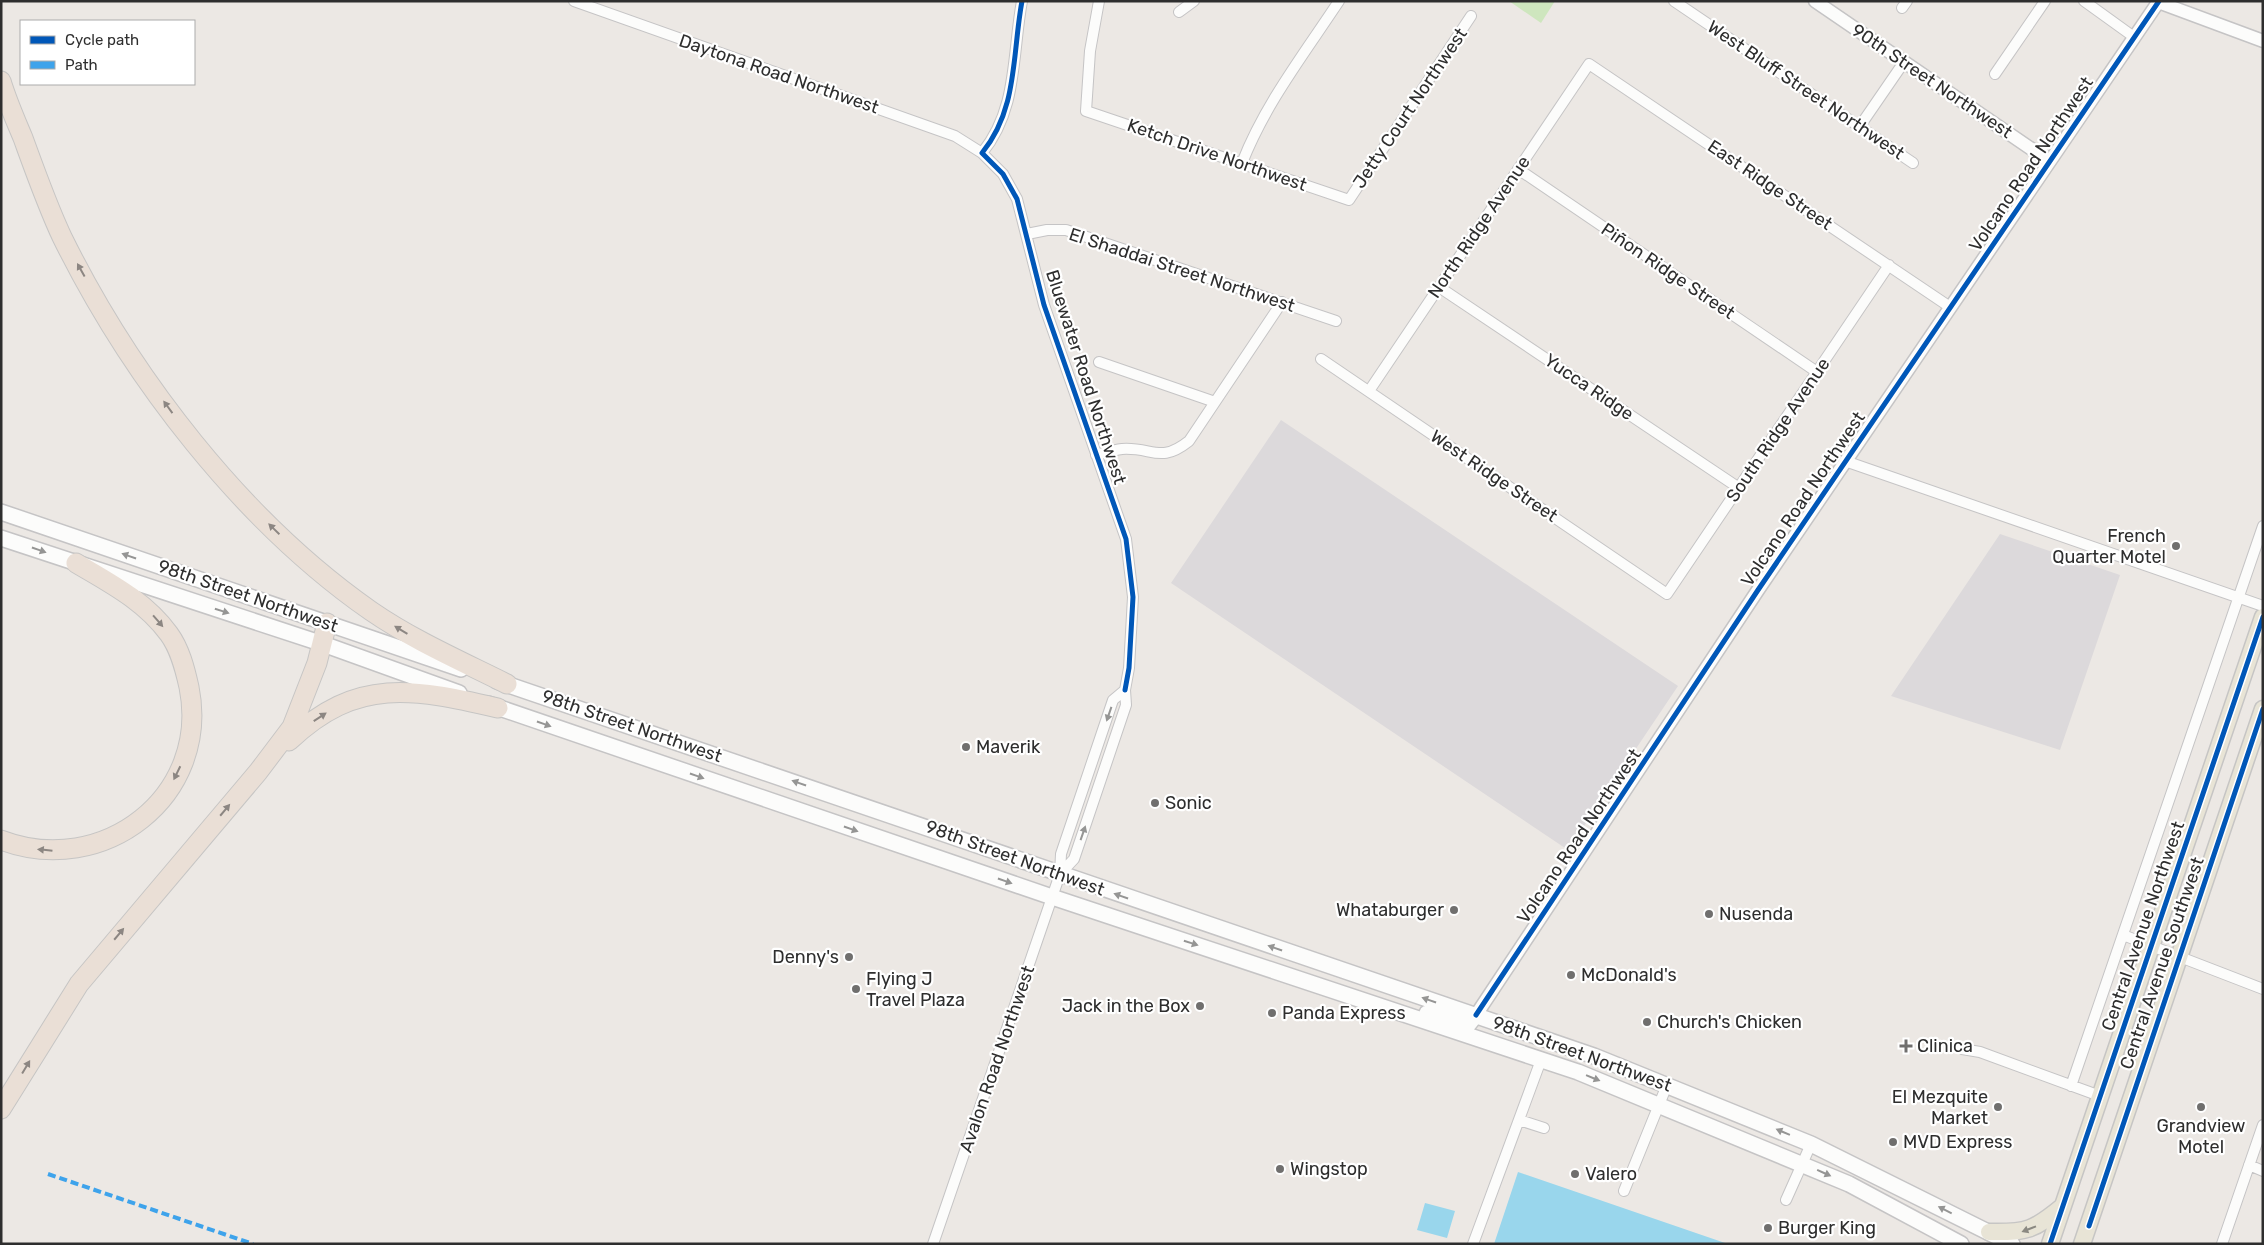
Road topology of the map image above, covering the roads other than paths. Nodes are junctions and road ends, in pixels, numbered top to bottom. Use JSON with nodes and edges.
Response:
{"nodes":[{"id":1,"x":574,"y":1,"type":"edge"},
{"id":2,"x":1022,"y":1,"type":"edge"},
{"id":3,"x":1099,"y":1,"type":"edge"},
{"id":4,"x":1194,"y":1,"type":"edge"},
{"id":5,"x":1339,"y":1,"type":"edge"},
{"id":6,"x":1674,"y":1,"type":"edge"},
{"id":7,"x":1815,"y":1,"type":"edge"},
{"id":8,"x":2045,"y":1,"type":"edge"},
{"id":9,"x":2084,"y":1,"type":"edge"},
{"id":10,"x":2159,"y":2,"type":"edge"},
{"id":11,"x":1179,"y":12,"type":"dead end"},
{"id":12,"x":1471,"y":16,"type":"dead end"},
{"id":13,"x":2134,"y":37,"type":"junction"},
{"id":14,"x":2263,"y":40,"type":"edge"},
{"id":15,"x":1904,"y":62,"type":"junction"},
{"id":16,"x":1589,"y":64,"type":"joint"},
{"id":17,"x":1995,"y":74,"type":"dead end"},
{"id":18,"x":1,"y":81,"type":"edge"},
{"id":19,"x":1860,"y":126,"type":"junction"},
{"id":20,"x":982,"y":153,"type":"junction"},
{"id":21,"x":2048,"y":161,"type":"junction"},
{"id":22,"x":1242,"y":163,"type":"junction"},
{"id":23,"x":1913,"y":163,"type":"dead end"},
{"id":24,"x":1518,"y":169,"type":"junction"},
{"id":25,"x":1349,"y":200,"type":"joint"},
{"id":26,"x":1027,"y":234,"type":"junction"},
{"id":27,"x":1888,"y":265,"type":"junction"},
{"id":28,"x":1439,"y":286,"type":"junction"},
{"id":29,"x":1282,"y":302,"type":"junction"},
{"id":30,"x":1950,"y":307,"type":"junction"},
{"id":31,"x":1336,"y":321,"type":"dead end"},
{"id":32,"x":1321,"y":359,"type":"dead end"},
{"id":33,"x":1099,"y":362,"type":"dead end"},
{"id":34,"x":1817,"y":372,"type":"junction"},
{"id":35,"x":1369,"y":391,"type":"junction"},
{"id":36,"x":1215,"y":402,"type":"junction"},
{"id":37,"x":1096,"y":455,"type":"junction"},
{"id":38,"x":1845,"y":462,"type":"junction"},
{"id":39,"x":1739,"y":488,"type":"junction"},
{"id":40,"x":1,"y":512,"type":"edge"},
{"id":41,"x":2263,"y":526,"type":"edge"},
{"id":42,"x":1,"y":538,"type":"edge"},
{"id":43,"x":76,"y":563,"type":"junction"},
{"id":44,"x":1667,"y":594,"type":"joint"},
{"id":45,"x":2239,"y":598,"type":"junction"},
{"id":46,"x":2263,"y":606,"type":"edge"},
{"id":47,"x":2263,"y":617,"type":"edge"},
{"id":48,"x":327,"y":623,"type":"junction"},
{"id":49,"x":323,"y":644,"type":"junction"},
{"id":50,"x":507,"y":684,"type":"junction"},
{"id":51,"x":498,"y":708,"type":"junction"},
{"id":52,"x":2263,"y":709,"type":"edge"},
{"id":53,"x":258,"y":772,"type":"junction"},
{"id":54,"x":1,"y":840,"type":"edge"},
{"id":55,"x":1060,"y":874,"type":"junction"},
{"id":56,"x":1052,"y":897,"type":"junction"},
{"id":57,"x":2123,"y":935,"type":"junction"},
{"id":58,"x":2151,"y":945,"type":"junction"},
{"id":59,"x":2179,"y":956,"type":"junction"},
{"id":60,"x":2263,"y":989,"type":"edge"},
{"id":61,"x":1392,"y":1012,"type":"junction"},
{"id":62,"x":1476,"y":1015,"type":"junction"},
{"id":63,"x":1498,"y":1046,"type":"junction"},
{"id":64,"x":1962,"y":1049,"type":"dead end"},
{"id":65,"x":1586,"y":1053,"type":"junction"},
{"id":66,"x":1541,"y":1060,"type":"junction"},
{"id":67,"x":1575,"y":1064,"type":"junction"},
{"id":68,"x":1667,"y":1085,"type":"junction"},
{"id":69,"x":2071,"y":1086,"type":"junction"},
{"id":70,"x":2100,"y":1096,"type":"junction"},
{"id":71,"x":1659,"y":1105,"type":"junction"},
{"id":72,"x":1,"y":1109,"type":"edge"},
{"id":73,"x":1519,"y":1120,"type":"junction"},
{"id":74,"x":2263,"y":1125,"type":"edge"},
{"id":75,"x":1544,"y":1128,"type":"dead end"},
{"id":76,"x":1811,"y":1144,"type":"junction"},
{"id":77,"x":1802,"y":1163,"type":"junction"},
{"id":78,"x":2249,"y":1165,"type":"junction"},
{"id":79,"x":2263,"y":1171,"type":"edge"},
{"id":80,"x":1624,"y":1191,"type":"dead end"},
{"id":81,"x":1786,"y":1200,"type":"dead end"},
{"id":82,"x":2063,"y":1206,"type":"junction"},
{"id":83,"x":2088,"y":1226,"type":"junction"},
{"id":84,"x":1989,"y":1232,"type":"junction"},
{"id":85,"x":933,"y":1244,"type":"edge"},
{"id":86,"x":1473,"y":1244,"type":"edge"},
{"id":87,"x":1961,"y":1244,"type":"edge"},
{"id":88,"x":2012,"y":1244,"type":"edge"},
{"id":89,"x":2050,"y":1244,"type":"edge"},
{"id":90,"x":2082,"y":1244,"type":"edge"},
{"id":91,"x":2089,"y":1244,"type":"edge"},
{"id":92,"x":2222,"y":1244,"type":"edge"}],
"edges":[{"from":1,"to":20,"type":"street","name":"Daytona Road Northwest"},
{"from":2,"to":20,"type":"street"},
{"from":3,"to":22,"type":"street","name":"Ketch Drive Northwest"},
{"from":4,"to":11,"type":"street"},
{"from":5,"to":22,"type":"street"},
{"from":6,"to":19,"type":"street","name":"West Bluff Street Northwest"},
{"from":7,"to":15,"type":"street","name":"90th Street Northwest"},
{"from":8,"to":17,"type":"street"},
{"from":9,"to":13,"type":"street"},
{"from":10,"to":13,"type":"street","name":"Volcano Road Northwest"},
{"from":10,"to":14,"type":"street"},
{"from":12,"to":25,"type":"street","name":"Jetty Court Northwest"},
{"from":13,"to":21,"type":"street","name":"Volcano Road Northwest"},
{"from":15,"to":19,"type":"street"},
{"from":15,"to":21,"type":"street","name":"90th Street Northwest"},
{"from":16,"to":24,"type":"street","name":"North Ridge Avenue"},
{"from":16,"to":27,"type":"street","name":"East Ridge Street"},
{"from":50,"to":18,"type":"highway","one_way":true},
{"from":19,"to":23,"type":"street","name":"West Bluff Street Northwest"},
{"from":20,"to":26,"type":"street","name":"Bluewater Road Northwest"},
{"from":21,"to":30,"type":"street","name":"Volcano Road Northwest"},
{"from":22,"to":25,"type":"street","name":"Ketch Drive Northwest"},
{"from":24,"to":28,"type":"street","name":"North Ridge Avenue"},
{"from":24,"to":34,"type":"street","name":"Piñon Ridge Street"},
{"from":26,"to":29,"type":"street","name":"El Shaddai Street Northwest"},
{"from":26,"to":37,"type":"street","name":"Bluewater Road Northwest"},
{"from":27,"to":30,"type":"street","name":"East Ridge Street"},
{"from":27,"to":34,"type":"street","name":"South Ridge Avenue"},
{"from":28,"to":35,"type":"street","name":"North Ridge Avenue"},
{"from":28,"to":39,"type":"street","name":"Yucca Ridge"},
{"from":29,"to":31,"type":"street","name":"El Shaddai Street Northwest"},
{"from":29,"to":36,"type":"street"},
{"from":30,"to":38,"type":"street","name":"Volcano Road Northwest"},
{"from":32,"to":35,"type":"street","name":"West Ridge Street"},
{"from":33,"to":36,"type":"street"},
{"from":34,"to":39,"type":"street","name":"South Ridge Avenue"},
{"from":35,"to":44,"type":"street","name":"West Ridge Street"},
{"from":36,"to":37,"type":"street"},
{"from":37,"to":55,"type":"street","name":"Bluewater Road Northwest"},
{"from":38,"to":45,"type":"street"},
{"from":38,"to":62,"type":"street","name":"Volcano Road Northwest"},
{"from":39,"to":44,"type":"street","name":"South Ridge Avenue"},
{"from":48,"to":40,"type":"main road","name":"98th Street Northwest","one_way":true},
{"from":41,"to":45,"type":"street","name":"Central Avenue Northwest"},
{"from":42,"to":43,"type":"main road","name":"98th Street Northwest","one_way":true},
{"from":43,"to":49,"type":"main road","name":"98th Street Northwest","one_way":true},
{"from":43,"to":54,"type":"highway","one_way":true},
{"from":45,"to":46,"type":"street"},
{"from":45,"to":57,"type":"street","name":"Central Avenue Northwest"},
{"from":47,"to":58,"type":"main road","name":"Central Avenue Northwest"},
{"from":48,"to":49,"type":"highway"},
{"from":48,"to":50,"type":"main road","name":"98th Street Northwest"},
{"from":49,"to":51,"type":"main road","name":"98th Street Northwest"},
{"from":49,"to":53,"type":"highway"},
{"from":55,"to":50,"type":"main road","name":"98th Street Northwest","one_way":true},
{"from":53,"to":51,"type":"highway","one_way":true},
{"from":51,"to":56,"type":"main road","name":"98th Street Northwest","one_way":true},
{"from":52,"to":59,"type":"main road","name":"Central Avenue Southwest"},
{"from":72,"to":53,"type":"highway","one_way":true},
{"from":55,"to":56,"type":"street","name":"Avalon Road Northwest"},
{"from":62,"to":55,"type":"main road","name":"98th Street Northwest","one_way":true},
{"from":56,"to":61,"type":"main road","name":"98th Street Northwest","one_way":true},
{"from":56,"to":85,"type":"street","name":"Avalon Road Northwest"},
{"from":57,"to":58,"type":"street"},
{"from":57,"to":69,"type":"street","name":"Central Avenue Northwest"},
{"from":58,"to":59,"type":"street"},
{"from":58,"to":70,"type":"main road","name":"Central Avenue Northwest"},
{"from":59,"to":60,"type":"street"},
{"from":59,"to":83,"type":"main road","name":"Central Avenue Southwest"},
{"from":61,"to":62,"type":"main road"},
{"from":61,"to":63,"type":"main road","name":"98th Street Northwest"},
{"from":62,"to":65,"type":"main road","name":"98th Street Northwest"},
{"from":63,"to":66,"type":"main road","name":"98th Street Northwest"},
{"from":63,"to":67,"type":"main road"},
{"from":64,"to":69,"type":"street"},
{"from":65,"to":67,"type":"street"},
{"from":65,"to":68,"type":"main road","name":"98th Street Northwest"},
{"from":66,"to":67,"type":"street"},
{"from":66,"to":71,"type":"main road","name":"98th Street Northwest","one_way":true},
{"from":66,"to":73,"type":"street"},
{"from":68,"to":71,"type":"street"},
{"from":76,"to":68,"type":"main road","name":"98th Street Northwest","one_way":true},
{"from":69,"to":70,"type":"street"},
{"from":70,"to":82,"type":"main road","name":"Central Avenue Northwest"},
{"from":71,"to":77,"type":"main road","name":"98th Street Northwest"},
{"from":71,"to":80,"type":"street"},
{"from":73,"to":75,"type":"street"},
{"from":73,"to":86,"type":"street"},
{"from":74,"to":78,"type":"street"},
{"from":76,"to":77,"type":"street"},
{"from":84,"to":76,"type":"main road","name":"98th Street Northwest","one_way":true},
{"from":77,"to":81,"type":"street"},
{"from":77,"to":87,"type":"main road","name":"98th Street Northwest","one_way":true},
{"from":78,"to":79,"type":"street"},
{"from":78,"to":92,"type":"street"},
{"from":82,"to":84,"type":"main road","one_way":true},
{"from":82,"to":89,"type":"main road","name":"Central Avenue Northwest"},
{"from":83,"to":90,"type":"main road","name":"Central Avenue Southwest"},
{"from":83,"to":91,"type":"main road"},
{"from":84,"to":88,"type":"main road","name":"98th Street Northwest"}]}
